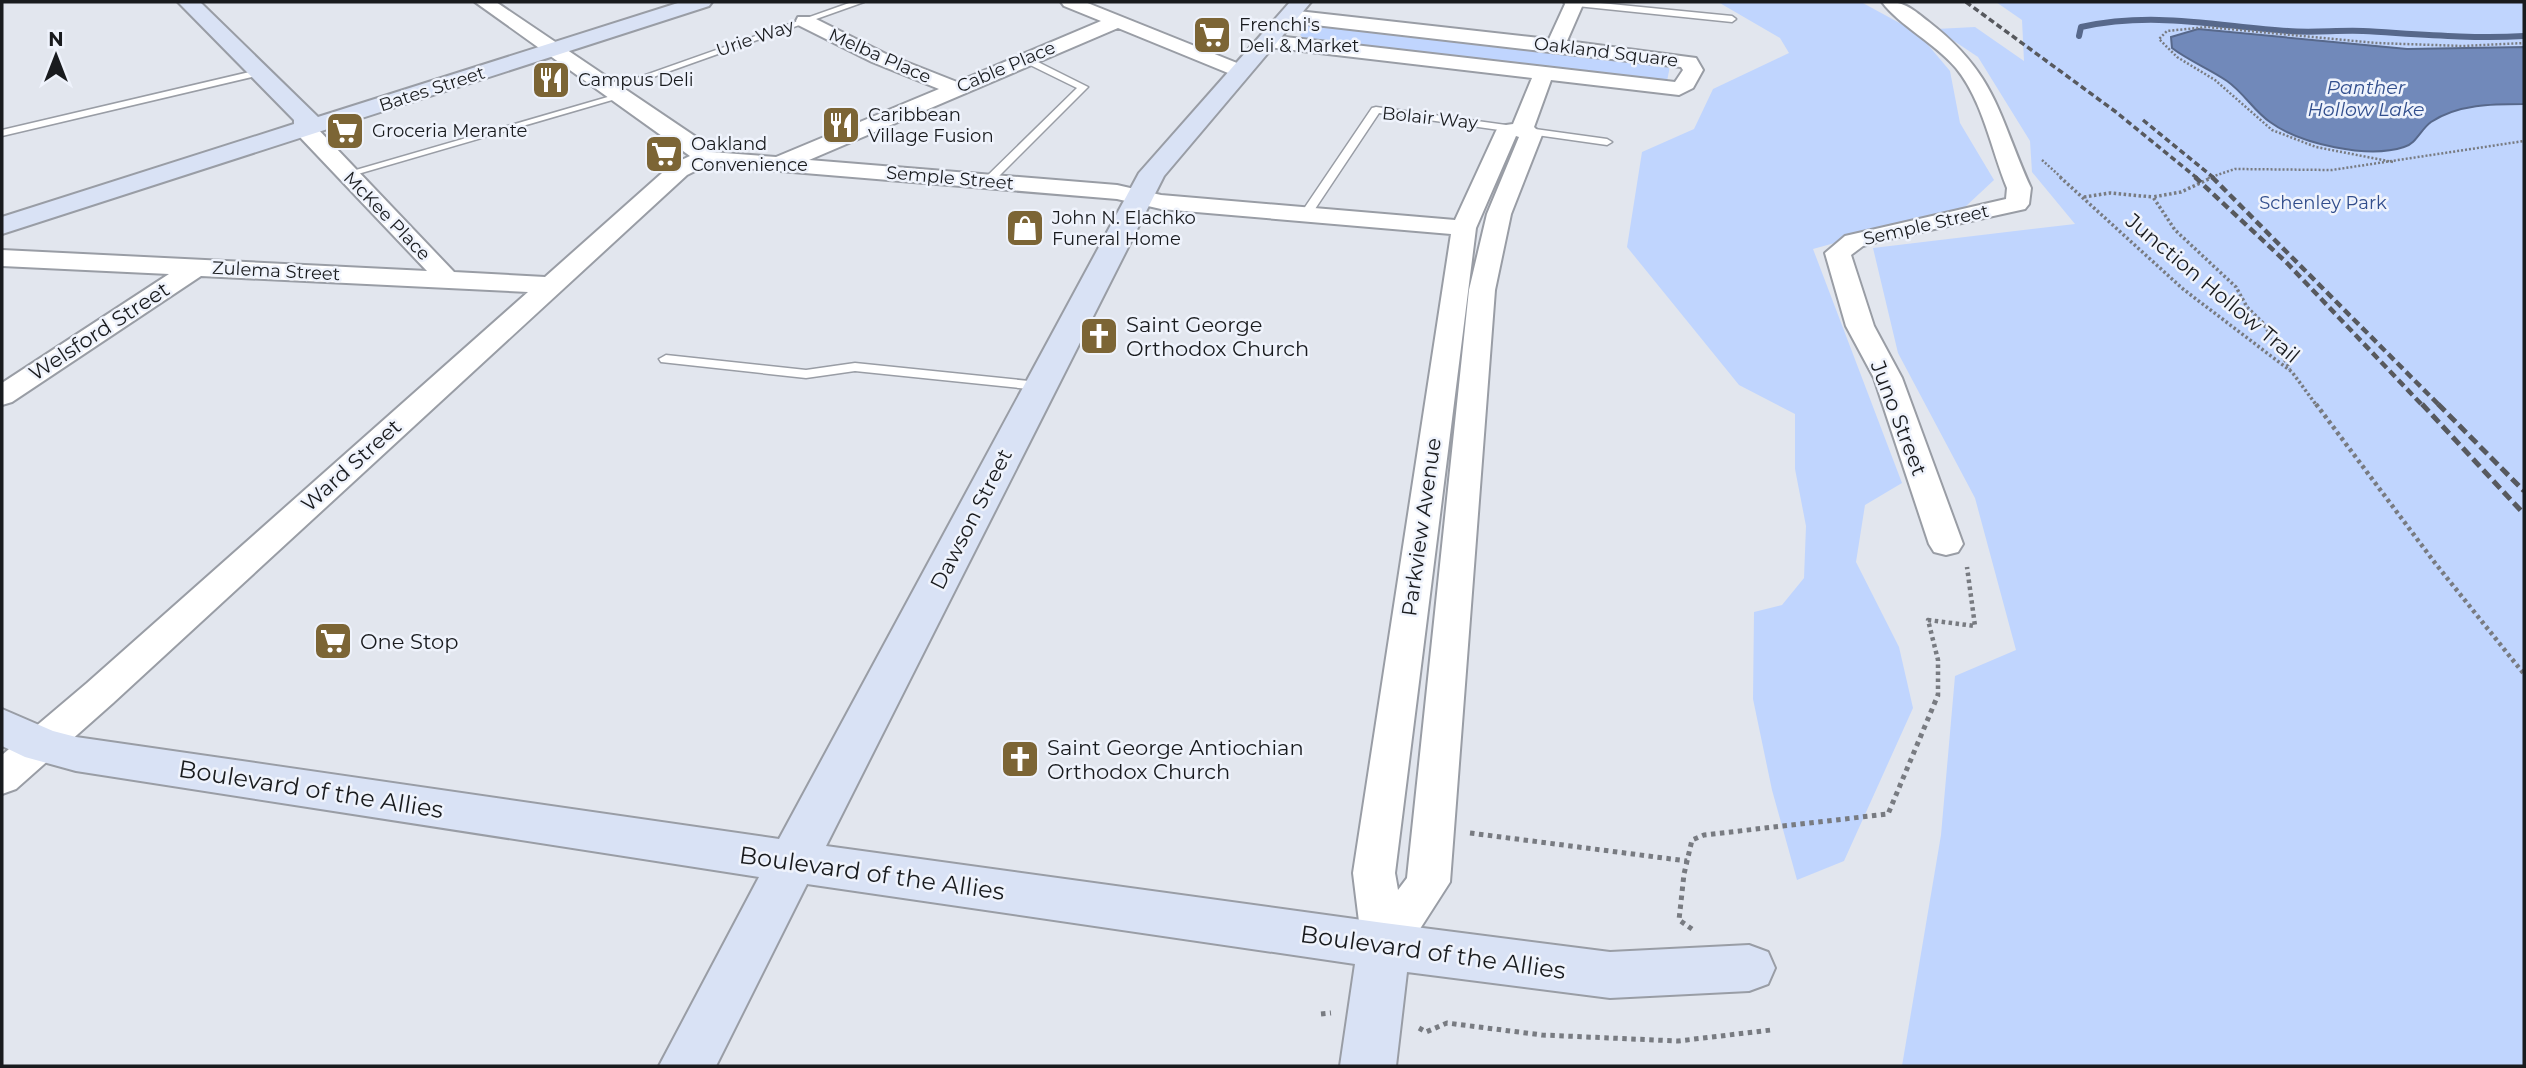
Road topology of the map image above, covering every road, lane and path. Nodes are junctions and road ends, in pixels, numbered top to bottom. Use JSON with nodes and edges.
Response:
{"nodes":[{"id":1,"x":188,"y":2,"type":"edge"},
{"id":2,"x":484,"y":2,"type":"edge"},
{"id":3,"x":702,"y":2,"type":"edge"},
{"id":4,"x":860,"y":2,"type":"edge"},
{"id":5,"x":1070,"y":2,"type":"edge"},
{"id":6,"x":1567,"y":2,"type":"edge"},
{"id":7,"x":1575,"y":2,"type":"edge"},
{"id":8,"x":1891,"y":2,"type":"edge"},
{"id":9,"x":1295,"y":9,"type":"edge"},
{"id":10,"x":1732,"y":19,"type":"dead end"},
{"id":11,"x":805,"y":21,"type":"junction"},
{"id":12,"x":1118,"y":22,"type":"junction"},
{"id":13,"x":1268,"y":41,"type":"junction"},
{"id":14,"x":2524,"y":43,"type":"edge"},
{"id":15,"x":1556,"y":45,"type":"junction"},
{"id":16,"x":555,"y":50,"type":"junction"},
{"id":17,"x":1025,"y":59,"type":"junction"},
{"id":18,"x":1240,"y":71,"type":"junction"},
{"id":19,"x":262,"y":72,"type":"junction"},
{"id":20,"x":1543,"y":75,"type":"junction"},
{"id":21,"x":956,"y":88,"type":"junction"},
{"id":22,"x":616,"y":92,"type":"junction"},
{"id":23,"x":1989,"y":112,"type":"junction"},
{"id":24,"x":1522,"y":129,"type":"junction"},
{"id":25,"x":306,"y":130,"type":"junction"},
{"id":26,"x":2,"y":133,"type":"edge"},
{"id":27,"x":2524,"y":141,"type":"edge"},
{"id":28,"x":1607,"y":142,"type":"dead end"},
{"id":29,"x":704,"y":158,"type":"junction"},
{"id":30,"x":2393,"y":162,"type":"junction"},
{"id":31,"x":780,"y":164,"type":"junction"},
{"id":32,"x":347,"y":174,"type":"junction"},
{"id":33,"x":988,"y":181,"type":"junction"},
{"id":34,"x":1139,"y":197,"type":"junction"},
{"id":35,"x":2083,"y":197,"type":"junction"},
{"id":36,"x":2153,"y":197,"type":"junction"},
{"id":37,"x":1307,"y":213,"type":"junction"},
{"id":38,"x":1478,"y":217,"type":"junction"},
{"id":39,"x":2,"y":226,"type":"edge"},
{"id":40,"x":1838,"y":253,"type":"joint"},
{"id":41,"x":2,"y":257,"type":"edge"},
{"id":42,"x":197,"y":267,"type":"junction"},
{"id":43,"x":442,"y":280,"type":"junction"},
{"id":44,"x":550,"y":285,"type":"junction"},
{"id":45,"x":666,"y":359,"type":"dead end"},
{"id":46,"x":2292,"y":372,"type":"junction"},
{"id":47,"x":1040,"y":386,"type":"junction"},
{"id":48,"x":2,"y":396,"type":"edge"},
{"id":49,"x":1444,"y":498,"type":"junction"},
{"id":50,"x":1946,"y":544,"type":"joint"},
{"id":51,"x":1404,"y":653,"type":"junction"},
{"id":52,"x":1449,"y":659,"type":"junction"},
{"id":53,"x":2524,"y":674,"type":"edge"},
{"id":54,"x":21,"y":735,"type":"edge"},
{"id":55,"x":2,"y":778,"type":"edge"},
{"id":56,"x":1459,"y":831,"type":"dead end"},
{"id":57,"x":1687,"y":860,"type":"junction"},
{"id":58,"x":794,"y":862,"type":"junction"},
{"id":59,"x":1384,"y":946,"type":"junction"},
{"id":60,"x":1749,"y":968,"type":"joint"},
{"id":61,"x":1321,"y":1013,"type":"dead end"},
{"id":62,"x":1329,"y":1013,"type":"dead end"},
{"id":63,"x":1418,"y":1027,"type":"dead end"},
{"id":64,"x":1771,"y":1030,"type":"dead end"},
{"id":65,"x":687,"y":1066,"type":"edge"},
{"id":66,"x":1368,"y":1066,"type":"edge"}],
"edges":[{"from":1,"to":19,"type":"street","name":"McKee Place"},
{"from":2,"to":16,"type":"street"},
{"from":3,"to":16,"type":"street","name":"Bates Street"},
{"from":4,"to":11,"type":"lane","name":"Urie Way"},
{"from":5,"to":12,"type":"street"},
{"from":6,"to":7,"type":"lane"},
{"from":7,"to":10,"type":"lane"},
{"from":7,"to":15,"type":"street"},
{"from":8,"to":23,"type":"street"},
{"from":9,"to":13,"type":"street","name":"Dawson Street"},
{"from":9,"to":15,"type":"street","name":"Oakland Square"},
{"from":11,"to":21,"type":"street","name":"Melba Place"},
{"from":11,"to":22,"type":"lane","name":"Urie Way"},
{"from":12,"to":17,"type":"street","name":"Cable Place"},
{"from":12,"to":18,"type":"street"},
{"from":13,"to":18,"type":"street","name":"Dawson Street"},
{"from":13,"to":20,"type":"street","name":"Oakland Square"},
{"from":14,"to":30,"type":"path"},
{"from":15,"to":20,"type":"street","name":"Oakland Square"},
{"from":16,"to":22,"type":"street"},
{"from":16,"to":25,"type":"street","name":"Bates Street"},
{"from":17,"to":21,"type":"street","name":"Cable Place"},
{"from":17,"to":33,"type":"lane"},
{"from":18,"to":34,"type":"street","name":"Dawson Street"},
{"from":19,"to":25,"type":"street","name":"McKee Place"},
{"from":19,"to":26,"type":"lane"},
{"from":20,"to":24,"type":"street","name":"Parkview Avenue"},
{"from":21,"to":31,"type":"street","name":"Cable Place"},
{"from":22,"to":29,"type":"street"},
{"from":22,"to":32,"type":"lane","name":"Urie Way"},
{"from":23,"to":35,"type":"path","name":"Junction Hollow Trail"},
{"from":23,"to":40,"type":"street","name":"Semple Street"},
{"from":24,"to":28,"type":"lane","name":"Bolair Way"},
{"from":24,"to":37,"type":"lane","name":"Bolair Way"},
{"from":24,"to":38,"type":"street","name":"Parkview Avenue"},
{"from":25,"to":32,"type":"street","name":"McKee Place"},
{"from":25,"to":39,"type":"street","name":"Bates Street"},
{"from":27,"to":30,"type":"path"},
{"from":29,"to":31,"type":"street","name":"Semple Street"},
{"from":29,"to":44,"type":"street","name":"Ward Street"},
{"from":30,"to":36,"type":"path"},
{"from":31,"to":33,"type":"street","name":"Semple Street"},
{"from":32,"to":43,"type":"street","name":"McKee Place"},
{"from":33,"to":34,"type":"street","name":"Semple Street"},
{"from":34,"to":37,"type":"street","name":"Semple Street"},
{"from":34,"to":47,"type":"street","name":"Dawson Street"},
{"from":35,"to":36,"type":"path"},
{"from":35,"to":46,"type":"path","name":"Junction Hollow Trail"},
{"from":36,"to":46,"type":"path"},
{"from":37,"to":38,"type":"street","name":"Semple Street"},
{"from":38,"to":49,"type":"street","name":"Parkview Avenue"},
{"from":40,"to":50,"type":"street","name":"Juno Street"},
{"from":41,"to":42,"type":"street","name":"Zulema Street"},
{"from":42,"to":43,"type":"street","name":"Zulema Street"},
{"from":42,"to":48,"type":"street","name":"Welsford Street"},
{"from":43,"to":44,"type":"street","name":"Zulema Street"},
{"from":44,"to":54,"type":"street","name":"Ward Street"},
{"from":45,"to":47,"type":"lane"},
{"from":46,"to":53,"type":"path","name":"Junction Hollow Trail"},
{"from":47,"to":58,"type":"street","name":"Dawson Street"},
{"from":49,"to":51,"type":"street","name":"Parkview Avenue"},
{"from":49,"to":52,"type":"street","name":"Parkview Avenue"},
{"from":50,"to":57,"type":"path"},
{"from":51,"to":52,"type":"lane"},
{"from":51,"to":59,"type":"street","name":"Parkview Avenue"},
{"from":52,"to":59,"type":"street","name":"Parkview Avenue"},
{"from":54,"to":55,"type":"street","name":"Ward Street"},
{"from":54,"to":58,"type":"street","name":"Boulevard of the Allies"},
{"from":56,"to":57,"type":"path"},
{"from":57,"to":60,"type":"path"},
{"from":58,"to":59,"type":"street","name":"Boulevard of the Allies"},
{"from":58,"to":65,"type":"street","name":"Dawson Street"},
{"from":59,"to":60,"type":"street","name":"Boulevard of the Allies"},
{"from":59,"to":66,"type":"street","name":"Parkview Avenue"},
{"from":61,"to":62,"type":"path"},
{"from":63,"to":64,"type":"path"}]}
